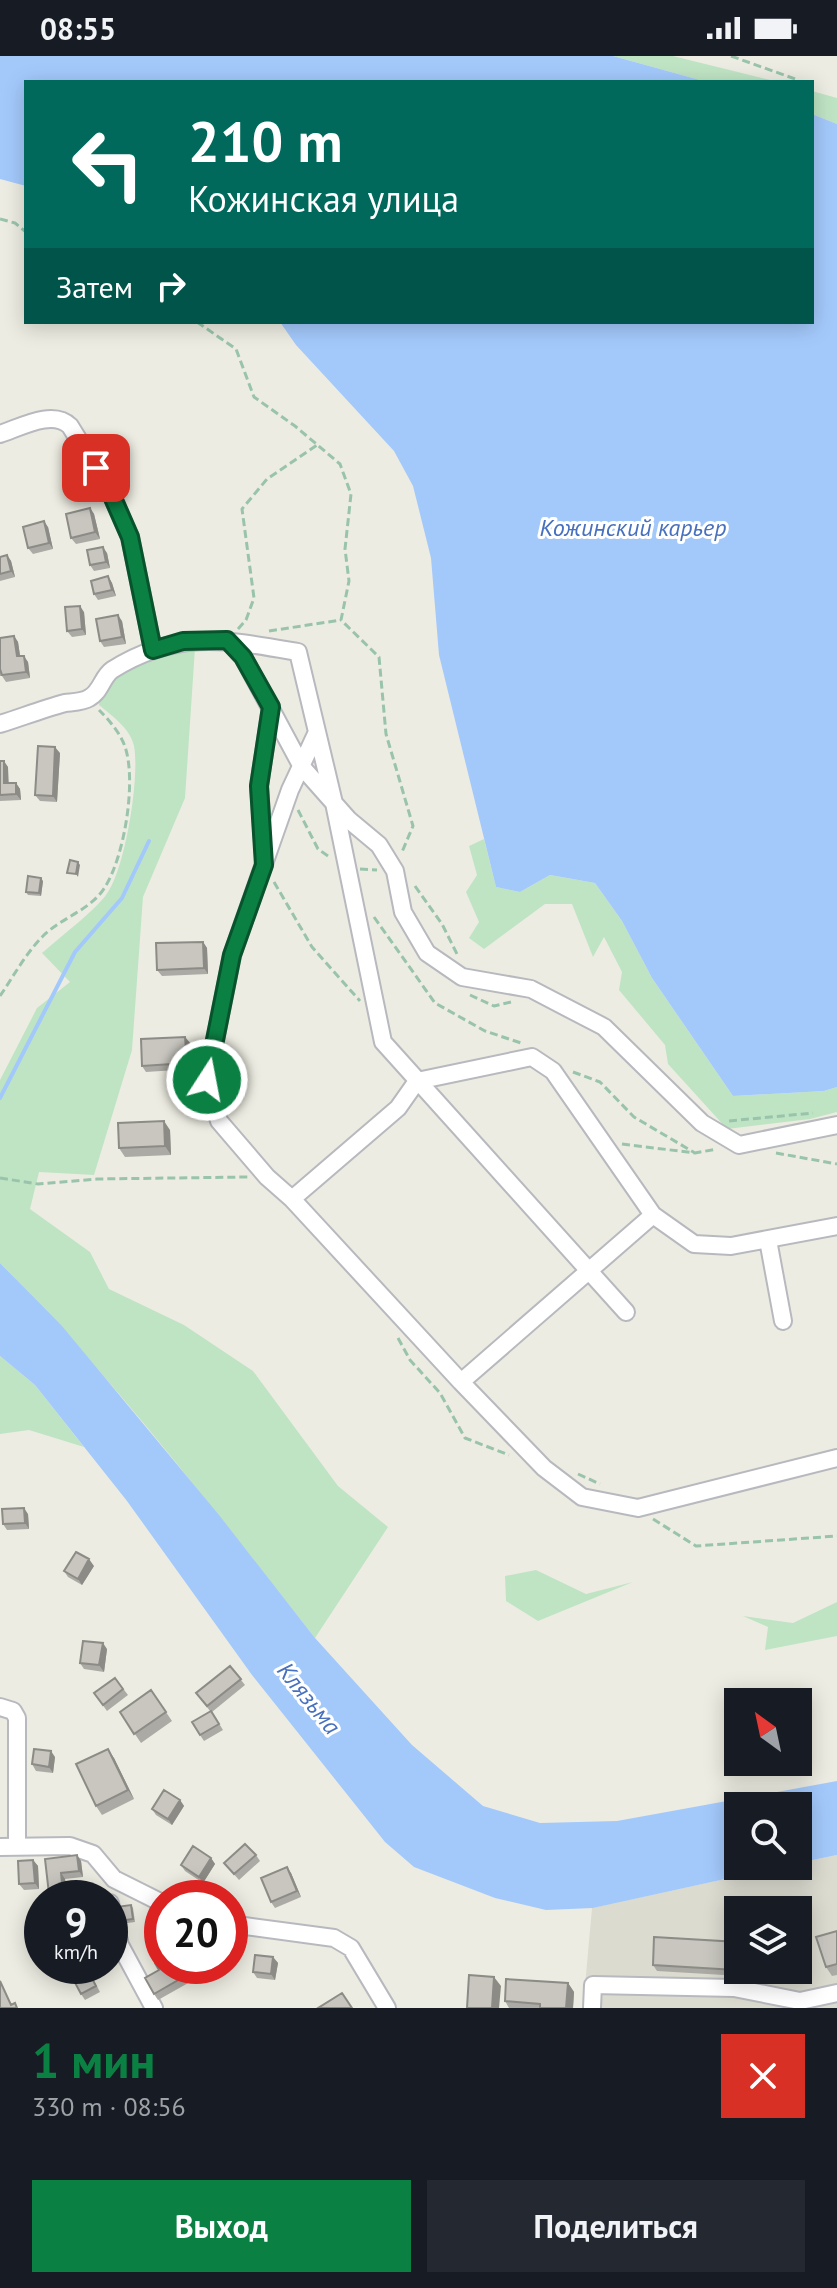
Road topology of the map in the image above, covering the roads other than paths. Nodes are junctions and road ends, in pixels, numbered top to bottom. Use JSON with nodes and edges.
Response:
{"nodes":[{"id":1,"x":0,"y":434,"type":"edge"},
{"id":2,"x":227,"y":640,"type":"junction"},
{"id":3,"x":153,"y":650,"type":"junction"},
{"id":4,"x":271,"y":707,"type":"junction"},
{"id":5,"x":0,"y":724,"type":"edge"},
{"id":6,"x":317,"y":732,"type":"junction"},
{"id":7,"x":302,"y":767,"type":"junction"},
{"id":8,"x":334,"y":803,"type":"junction"},
{"id":9,"x":264,"y":865,"type":"junction"},
{"id":10,"x":417,"y":1081,"type":"junction"},
{"id":11,"x":837,"y":1125,"type":"edge"},
{"id":12,"x":292,"y":1199,"type":"junction"},
{"id":13,"x":653,"y":1215,"type":"junction"},
{"id":14,"x":837,"y":1226,"type":"edge"},
{"id":15,"x":768,"y":1240,"type":"junction"},
{"id":16,"x":588,"y":1271,"type":"junction"},
{"id":17,"x":626,"y":1312,"type":"dead end"},
{"id":18,"x":783,"y":1321,"type":"dead end"},
{"id":19,"x":461,"y":1382,"type":"junction"},
{"id":20,"x":837,"y":1458,"type":"edge"},
{"id":21,"x":0,"y":1707,"type":"edge"},
{"id":22,"x":8,"y":1846,"type":"edge"},
{"id":23,"x":114,"y":1879,"type":"joint"},
{"id":24,"x":144,"y":1894,"type":"edge"},
{"id":25,"x":248,"y":1926,"type":"edge"},
{"id":26,"x":128,"y":1960,"type":"edge"},
{"id":27,"x":837,"y":1993,"type":"edge"},
{"id":28,"x":154,"y":2008,"type":"edge"},
{"id":29,"x":387,"y":2008,"type":"edge"},
{"id":30,"x":592,"y":2008,"type":"edge"}],
"edges":[{"from":1,"to":3,"type":"street"},
{"from":2,"to":3,"type":"street"},
{"from":2,"to":4,"type":"street"},
{"from":2,"to":6,"type":"street"},
{"from":3,"to":5,"type":"street"},
{"from":4,"to":7,"type":"street"},
{"from":4,"to":9,"type":"street"},
{"from":6,"to":7,"type":"street"},
{"from":6,"to":8,"type":"street"},
{"from":7,"to":8,"type":"street"},
{"from":7,"to":9,"type":"street"},
{"from":8,"to":10,"type":"street"},
{"from":8,"to":11,"type":"street"},
{"from":9,"to":12,"type":"street"},
{"from":10,"to":12,"type":"street"},
{"from":10,"to":13,"type":"street"},
{"from":10,"to":16,"type":"street"},
{"from":12,"to":19,"type":"street"},
{"from":13,"to":15,"type":"street"},
{"from":13,"to":16,"type":"street"},
{"from":14,"to":15,"type":"street"},
{"from":15,"to":18,"type":"street"},
{"from":16,"to":17,"type":"street"},
{"from":16,"to":19,"type":"street"},
{"from":19,"to":20,"type":"street"},
{"from":21,"to":22,"type":"street"},
{"from":22,"to":23,"type":"street"},
{"from":23,"to":24,"type":"street"},
{"from":25,"to":29,"type":"street"},
{"from":26,"to":28,"type":"street"},
{"from":27,"to":30,"type":"street"}]}
